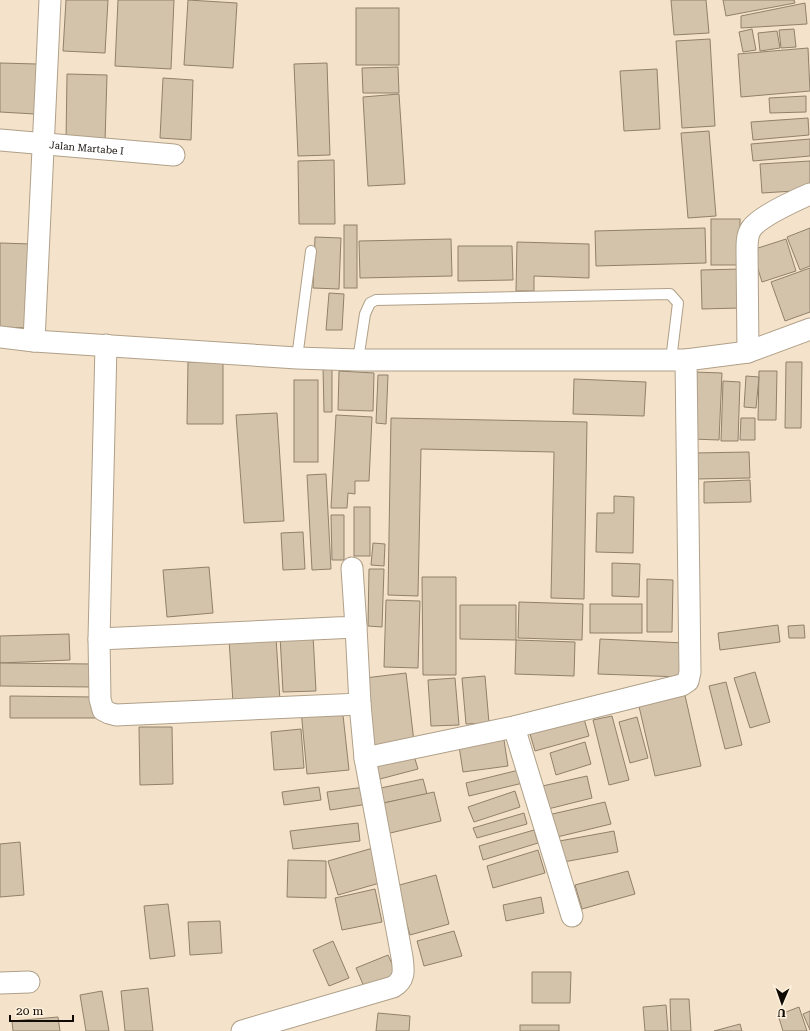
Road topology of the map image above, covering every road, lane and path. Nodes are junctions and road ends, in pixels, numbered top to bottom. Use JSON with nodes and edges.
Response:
{"nodes":[{"id":1,"x":50,"y":0,"type":"edge"},
{"id":2,"x":0,"y":140,"type":"edge"},
{"id":3,"x":44,"y":144,"type":"junction"},
{"id":4,"x":174,"y":155,"type":"dead end"},
{"id":5,"x":810,"y":194,"type":"edge"},
{"id":6,"x":311,"y":251,"type":"dead end"},
{"id":7,"x":810,"y":329,"type":"edge"},
{"id":8,"x":0,"y":337,"type":"edge"},
{"id":9,"x":34,"y":341,"type":"junction"},
{"id":10,"x":106,"y":345,"type":"junction"},
{"id":11,"x":748,"y":352,"type":"junction"},
{"id":12,"x":297,"y":358,"type":"junction"},
{"id":13,"x":358,"y":360,"type":"junction"},
{"id":14,"x":678,"y":360,"type":"junction"},
{"id":15,"x":352,"y":568,"type":"dead end"},
{"id":16,"x":356,"y":627,"type":"junction"},
{"id":17,"x":99,"y":639,"type":"junction"},
{"id":18,"x":360,"y":704,"type":"junction"},
{"id":19,"x":514,"y":727,"type":"junction"},
{"id":20,"x":365,"y":758,"type":"junction"},
{"id":21,"x":572,"y":916,"type":"dead end"},
{"id":22,"x":29,"y":982,"type":"dead end"},
{"id":23,"x":0,"y":983,"type":"edge"},
{"id":24,"x":242,"y":1031,"type":"edge"}],
"edges":[{"from":1,"to":3,"type":"street"},
{"from":2,"to":3,"type":"street","name":"Jalan Martabe I"},
{"from":3,"to":4,"type":"street","name":"Jalan Martabe I"},
{"from":3,"to":9,"type":"street"},
{"from":5,"to":11,"type":"street"},
{"from":6,"to":12,"type":"lane"},
{"from":7,"to":11,"type":"street"},
{"from":8,"to":9,"type":"street"},
{"from":9,"to":10,"type":"street"},
{"from":10,"to":12,"type":"street"},
{"from":10,"to":17,"type":"street"},
{"from":11,"to":14,"type":"street"},
{"from":12,"to":13,"type":"street"},
{"from":13,"to":14,"type":"street"},
{"from":13,"to":14,"type":"lane"},
{"from":14,"to":19,"type":"street"},
{"from":15,"to":16,"type":"street"},
{"from":16,"to":17,"type":"street"},
{"from":16,"to":18,"type":"street"},
{"from":17,"to":18,"type":"street"},
{"from":18,"to":20,"type":"street"},
{"from":19,"to":20,"type":"street"},
{"from":19,"to":21,"type":"street"},
{"from":20,"to":24,"type":"street"},
{"from":22,"to":23,"type":"street"}]}
